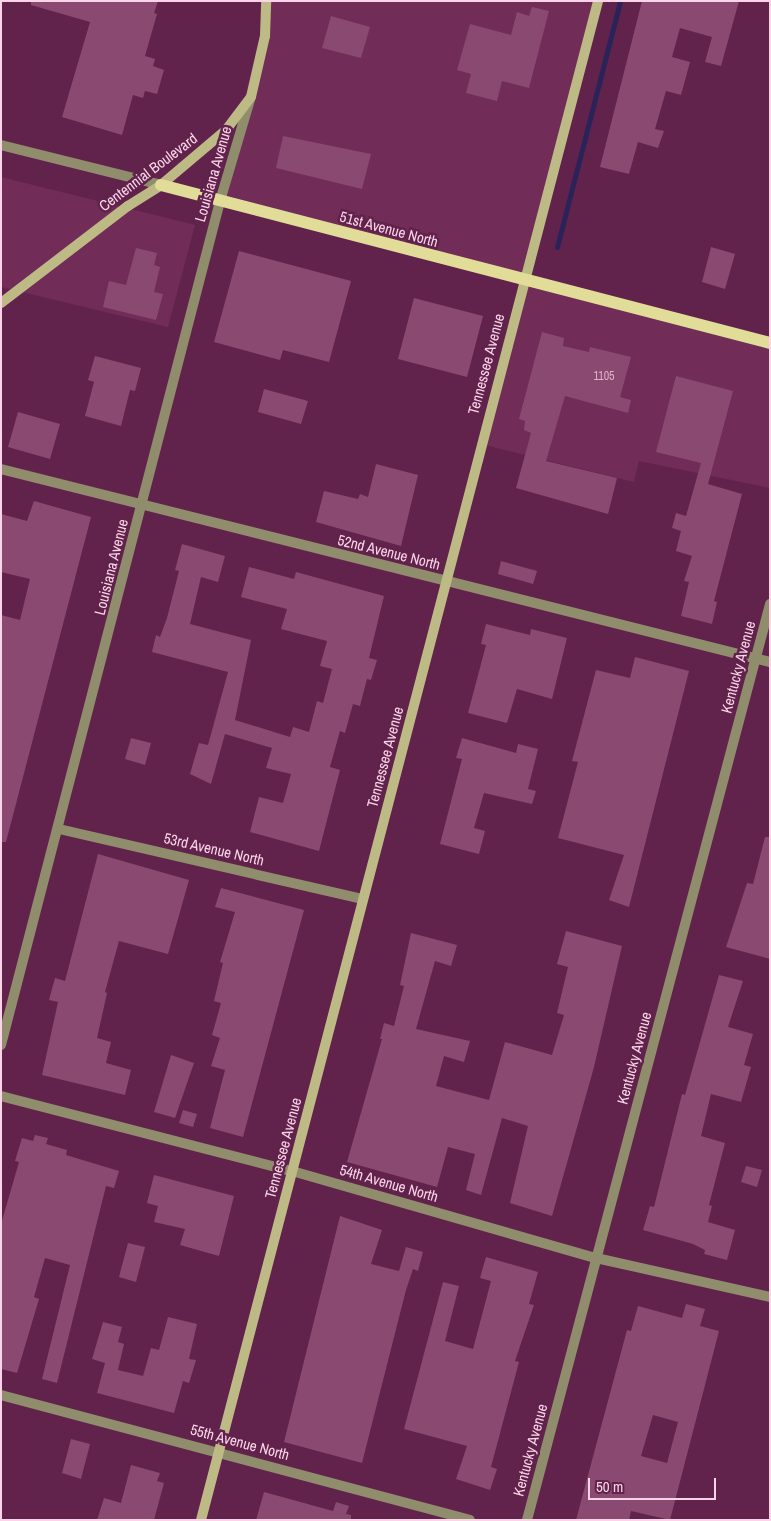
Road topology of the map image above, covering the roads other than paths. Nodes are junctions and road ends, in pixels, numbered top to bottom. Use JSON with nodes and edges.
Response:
{"nodes":[{"id":1,"x":598,"y":1,"type":"edge"},
{"id":2,"x":267,"y":3,"type":"edge"},
{"id":3,"x":251,"y":97,"type":"junction"},
{"id":4,"x":1,"y":145,"type":"edge"},
{"id":5,"x":161,"y":185,"type":"junction"},
{"id":6,"x":220,"y":201,"type":"junction"},
{"id":7,"x":524,"y":281,"type":"junction"},
{"id":8,"x":1,"y":303,"type":"edge"},
{"id":9,"x":770,"y":343,"type":"edge"},
{"id":10,"x":1,"y":469,"type":"edge"},
{"id":11,"x":142,"y":505,"type":"junction"},
{"id":12,"x":446,"y":581,"type":"junction"},
{"id":13,"x":770,"y":604,"type":"edge"},
{"id":14,"x":755,"y":659,"type":"junction"},
{"id":15,"x":770,"y":662,"type":"edge"},
{"id":16,"x":59,"y":829,"type":"junction"},
{"id":17,"x":363,"y":899,"type":"junction"},
{"id":18,"x":1,"y":1045,"type":"edge"},
{"id":19,"x":1,"y":1096,"type":"edge"},
{"id":20,"x":292,"y":1171,"type":"junction"},
{"id":21,"x":596,"y":1258,"type":"junction"},
{"id":22,"x":770,"y":1297,"type":"edge"},
{"id":23,"x":1,"y":1395,"type":"edge"},
{"id":24,"x":219,"y":1451,"type":"junction"},
{"id":25,"x":202,"y":1520,"type":"edge"},
{"id":26,"x":470,"y":1520,"type":"edge"},
{"id":27,"x":527,"y":1520,"type":"edge"}],
"edges":[{"from":1,"to":7,"type":"street","name":"Tennessee Avenue"},
{"from":2,"to":3,"type":"street","name":"Centennial Boulevard"},
{"from":3,"to":5,"type":"street","name":"Centennial Boulevard"},
{"from":3,"to":6,"type":"street","name":"Louisiana Avenue"},
{"from":4,"to":5,"type":"street","name":"51st Avenue North"},
{"from":5,"to":6,"type":"main road","name":"51st Avenue North"},
{"from":5,"to":8,"type":"street","name":"Centennial Boulevard"},
{"from":6,"to":7,"type":"main road","name":"51st Avenue North"},
{"from":6,"to":11,"type":"street","name":"Louisiana Avenue"},
{"from":7,"to":9,"type":"main road","name":"51st Avenue North"},
{"from":7,"to":12,"type":"street","name":"Tennessee Avenue"},
{"from":10,"to":11,"type":"street","name":"52nd Avenue North"},
{"from":11,"to":12,"type":"street","name":"52nd Avenue North"},
{"from":11,"to":16,"type":"street","name":"Louisiana Avenue"},
{"from":12,"to":14,"type":"street","name":"52nd Avenue North"},
{"from":12,"to":17,"type":"street","name":"Tennessee Avenue"},
{"from":13,"to":14,"type":"street","name":"Kentucky Avenue"},
{"from":14,"to":15,"type":"street","name":"52nd Avenue North"},
{"from":14,"to":21,"type":"street","name":"Kentucky Avenue"},
{"from":16,"to":17,"type":"street","name":"53rd Avenue North"},
{"from":16,"to":18,"type":"street","name":"Louisiana Avenue"},
{"from":17,"to":20,"type":"street","name":"Tennessee Avenue"},
{"from":19,"to":20,"type":"street","name":"54th Avenue North"},
{"from":20,"to":21,"type":"street","name":"54th Avenue North"},
{"from":20,"to":24,"type":"street","name":"Tennessee Avenue"},
{"from":21,"to":22,"type":"street","name":"54th Avenue North"},
{"from":21,"to":27,"type":"street","name":"Kentucky Avenue"},
{"from":23,"to":24,"type":"street","name":"55th Avenue North"},
{"from":24,"to":25,"type":"street","name":"Tennessee Avenue"},
{"from":24,"to":26,"type":"street","name":"55th Avenue North"}]}
